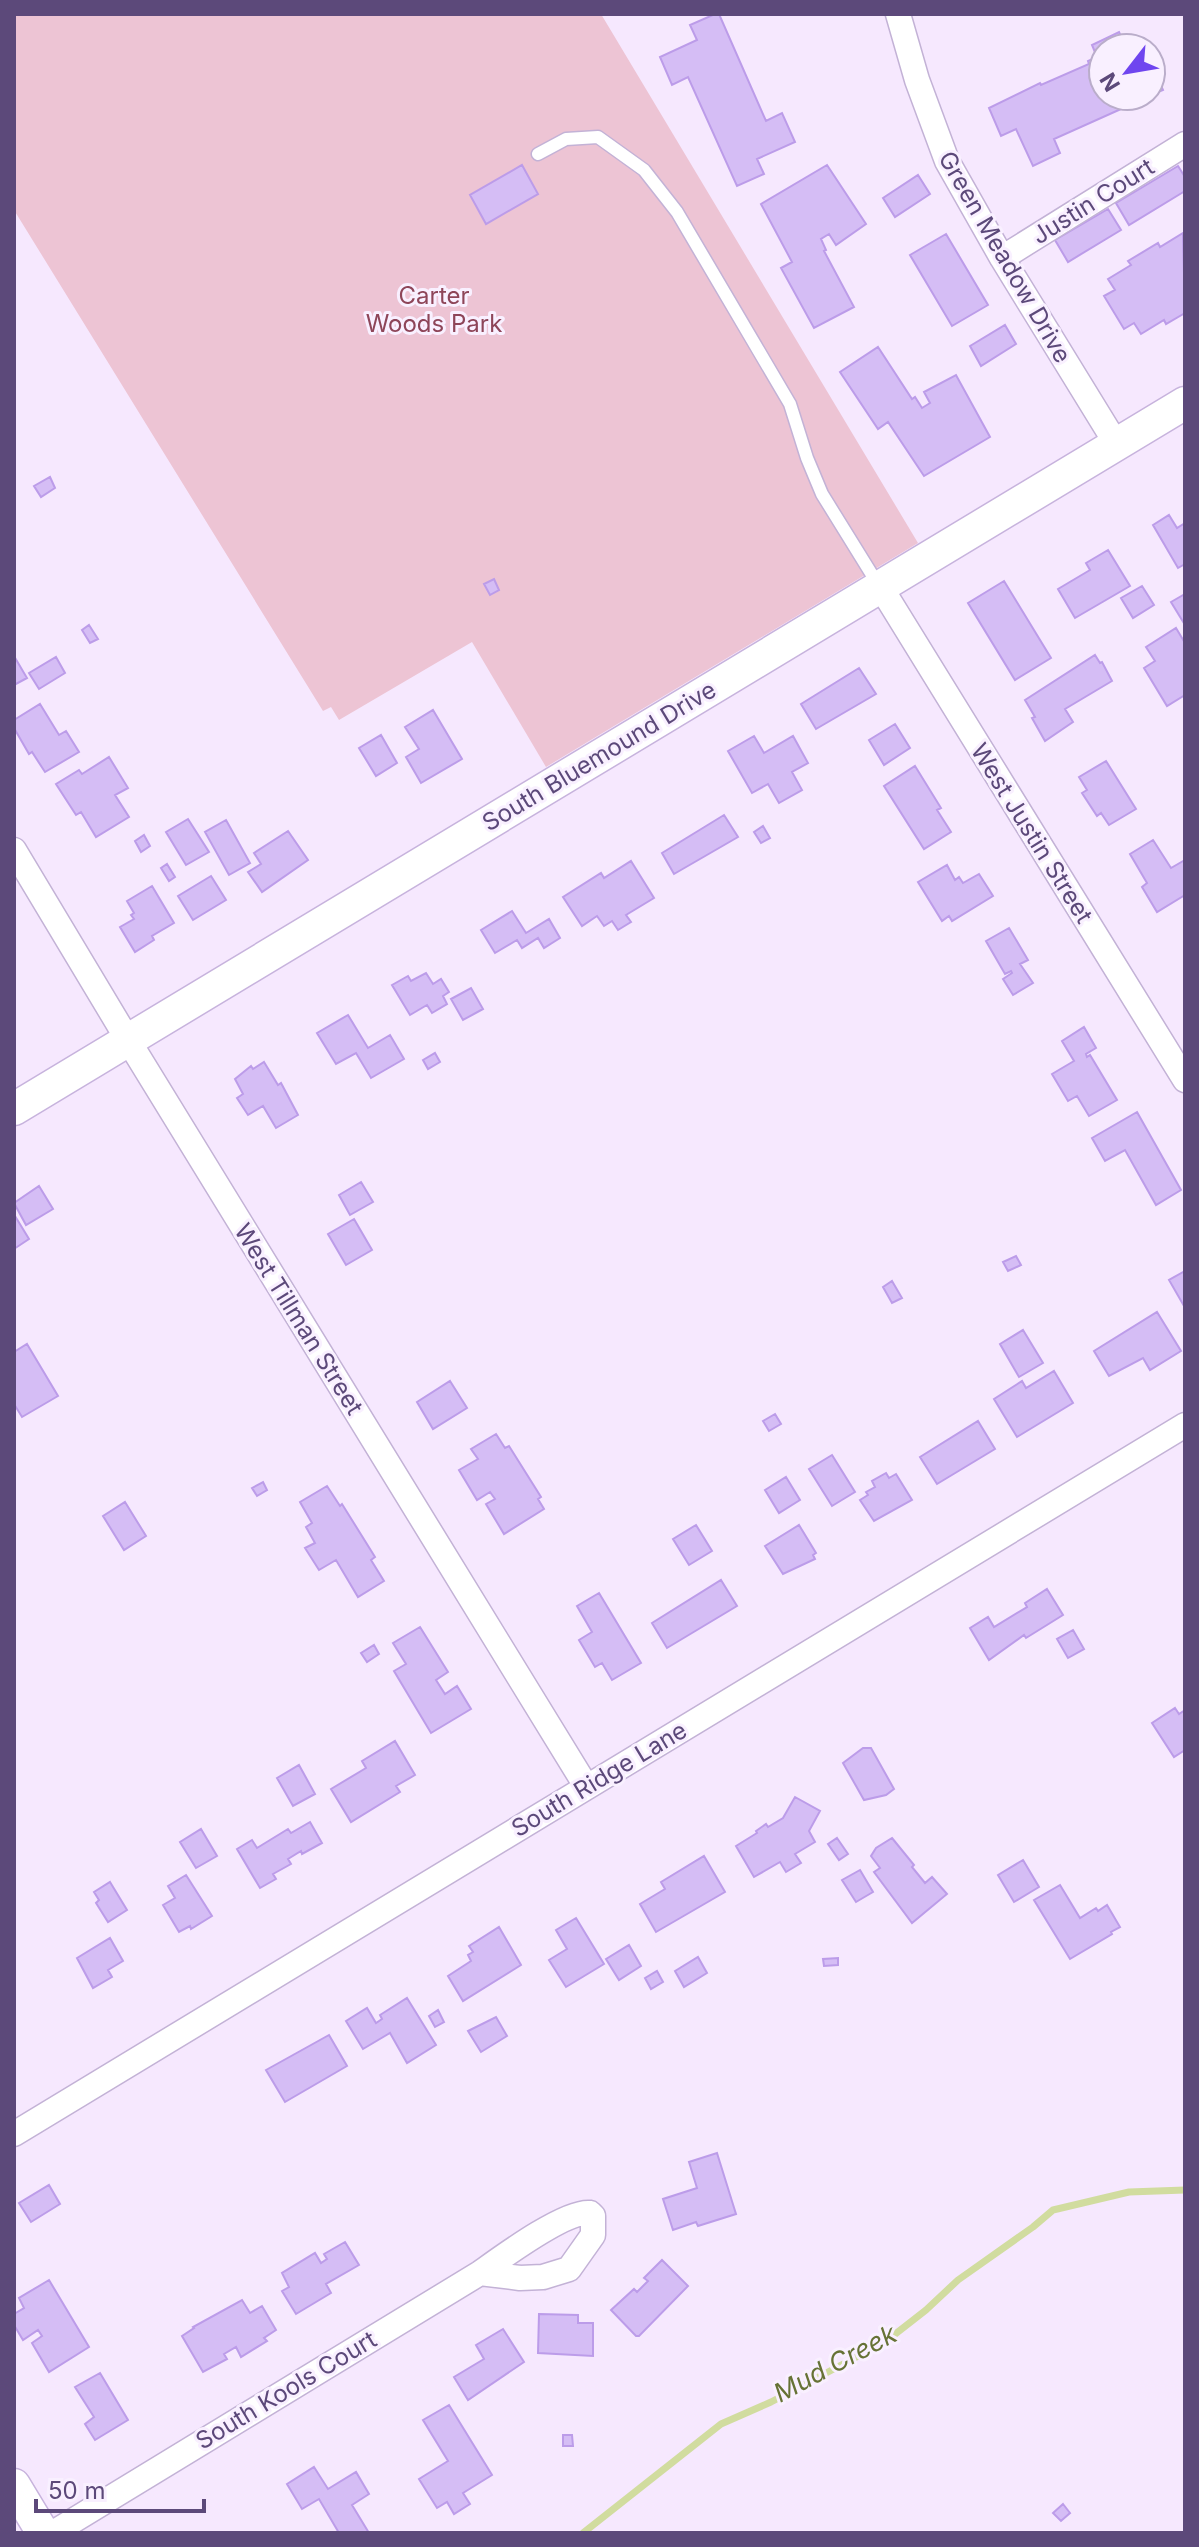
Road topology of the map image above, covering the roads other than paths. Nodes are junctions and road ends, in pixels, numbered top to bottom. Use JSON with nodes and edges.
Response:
{"nodes":[{"id":1,"x":898,"y":14,"type":"edge"},
{"id":2,"x":1185,"y":144,"type":"edge"},
{"id":3,"x":538,"y":154,"type":"dead end"},
{"id":4,"x":1002,"y":258,"type":"junction"},
{"id":5,"x":1185,"y":403,"type":"edge"},
{"id":6,"x":1117,"y":445,"type":"junction"},
{"id":7,"x":880,"y":586,"type":"junction"},
{"id":8,"x":14,"y":850,"type":"edge"},
{"id":9,"x":128,"y":1040,"type":"junction"},
{"id":10,"x":1185,"y":1080,"type":"edge"},
{"id":11,"x":14,"y":1109,"type":"edge"},
{"id":12,"x":1185,"y":1425,"type":"edge"},
{"id":13,"x":586,"y":1786,"type":"junction"},
{"id":14,"x":14,"y":2134,"type":"edge"},
{"id":15,"x":480,"y":2273,"type":"dead end"},
{"id":16,"x":14,"y":2485,"type":"edge"},
{"id":17,"x":43,"y":2533,"type":"edge"},
{"id":18,"x":53,"y":2533,"type":"edge"}],
"edges":[{"from":1,"to":4,"type":"street","name":"Green Meadow Drive"},
{"from":2,"to":4,"type":"street","name":"Justin Court"},
{"from":3,"to":7,"type":"lane"},
{"from":4,"to":6,"type":"street","name":"Green Meadow Drive"},
{"from":5,"to":6,"type":"main road","name":"South Bluemound Drive"},
{"from":6,"to":7,"type":"main road","name":"South Bluemound Drive"},
{"from":7,"to":9,"type":"main road","name":"South Bluemound Drive"},
{"from":7,"to":10,"type":"street","name":"West Justin Street"},
{"from":8,"to":9,"type":"street","name":"West Tillman Street"},
{"from":9,"to":11,"type":"main road","name":"South Bluemound Drive"},
{"from":9,"to":13,"type":"street","name":"West Tillman Street"},
{"from":12,"to":13,"type":"street","name":"South Ridge Lane"},
{"from":13,"to":14,"type":"street","name":"South Ridge Lane"},
{"from":15,"to":18,"type":"street","name":"South Kools Court"},
{"from":16,"to":17,"type":"main road"}]}
